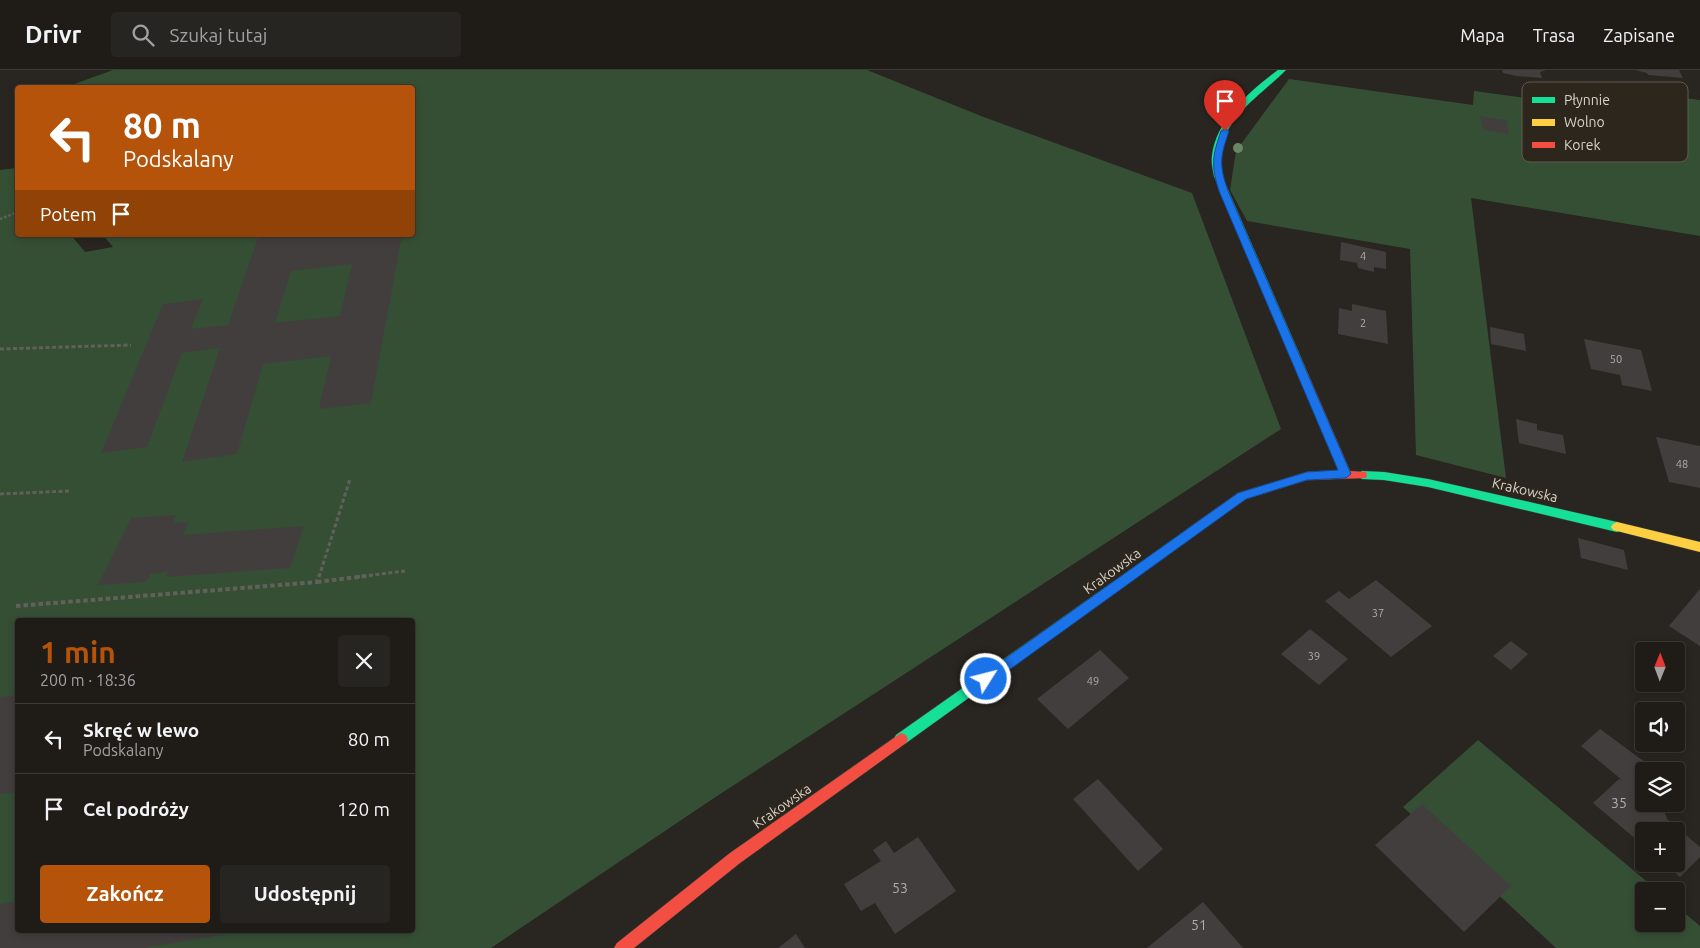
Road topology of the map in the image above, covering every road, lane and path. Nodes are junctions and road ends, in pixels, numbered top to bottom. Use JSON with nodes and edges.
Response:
{"nodes":[{"id":1,"x":1282,"y":70,"type":"edge"},
{"id":2,"x":15,"y":213,"type":"edge"},
{"id":3,"x":0,"y":219,"type":"edge"},
{"id":4,"x":130,"y":345,"type":"dead end"},
{"id":5,"x":0,"y":349,"type":"edge"},
{"id":6,"x":1346,"y":474,"type":"junction"},
{"id":7,"x":350,"y":479,"type":"dead end"},
{"id":8,"x":69,"y":491,"type":"dead end"},
{"id":9,"x":0,"y":494,"type":"edge"},
{"id":10,"x":1700,"y":547,"type":"edge"},
{"id":11,"x":405,"y":572,"type":"dead end"},
{"id":12,"x":317,"y":582,"type":"junction"},
{"id":13,"x":16,"y":606,"type":"dead end"},
{"id":14,"x":622,"y":948,"type":"edge"}],
"edges":[{"from":1,"to":6,"type":"street"},
{"from":2,"to":3,"type":"path"},
{"from":4,"to":5,"type":"path"},
{"from":6,"to":10,"type":"street","name":"Krakowska"},
{"from":6,"to":14,"type":"street","name":"Krakowska"},
{"from":7,"to":12,"type":"path"},
{"from":8,"to":9,"type":"path"},
{"from":11,"to":12,"type":"path"},
{"from":12,"to":13,"type":"path"}]}
